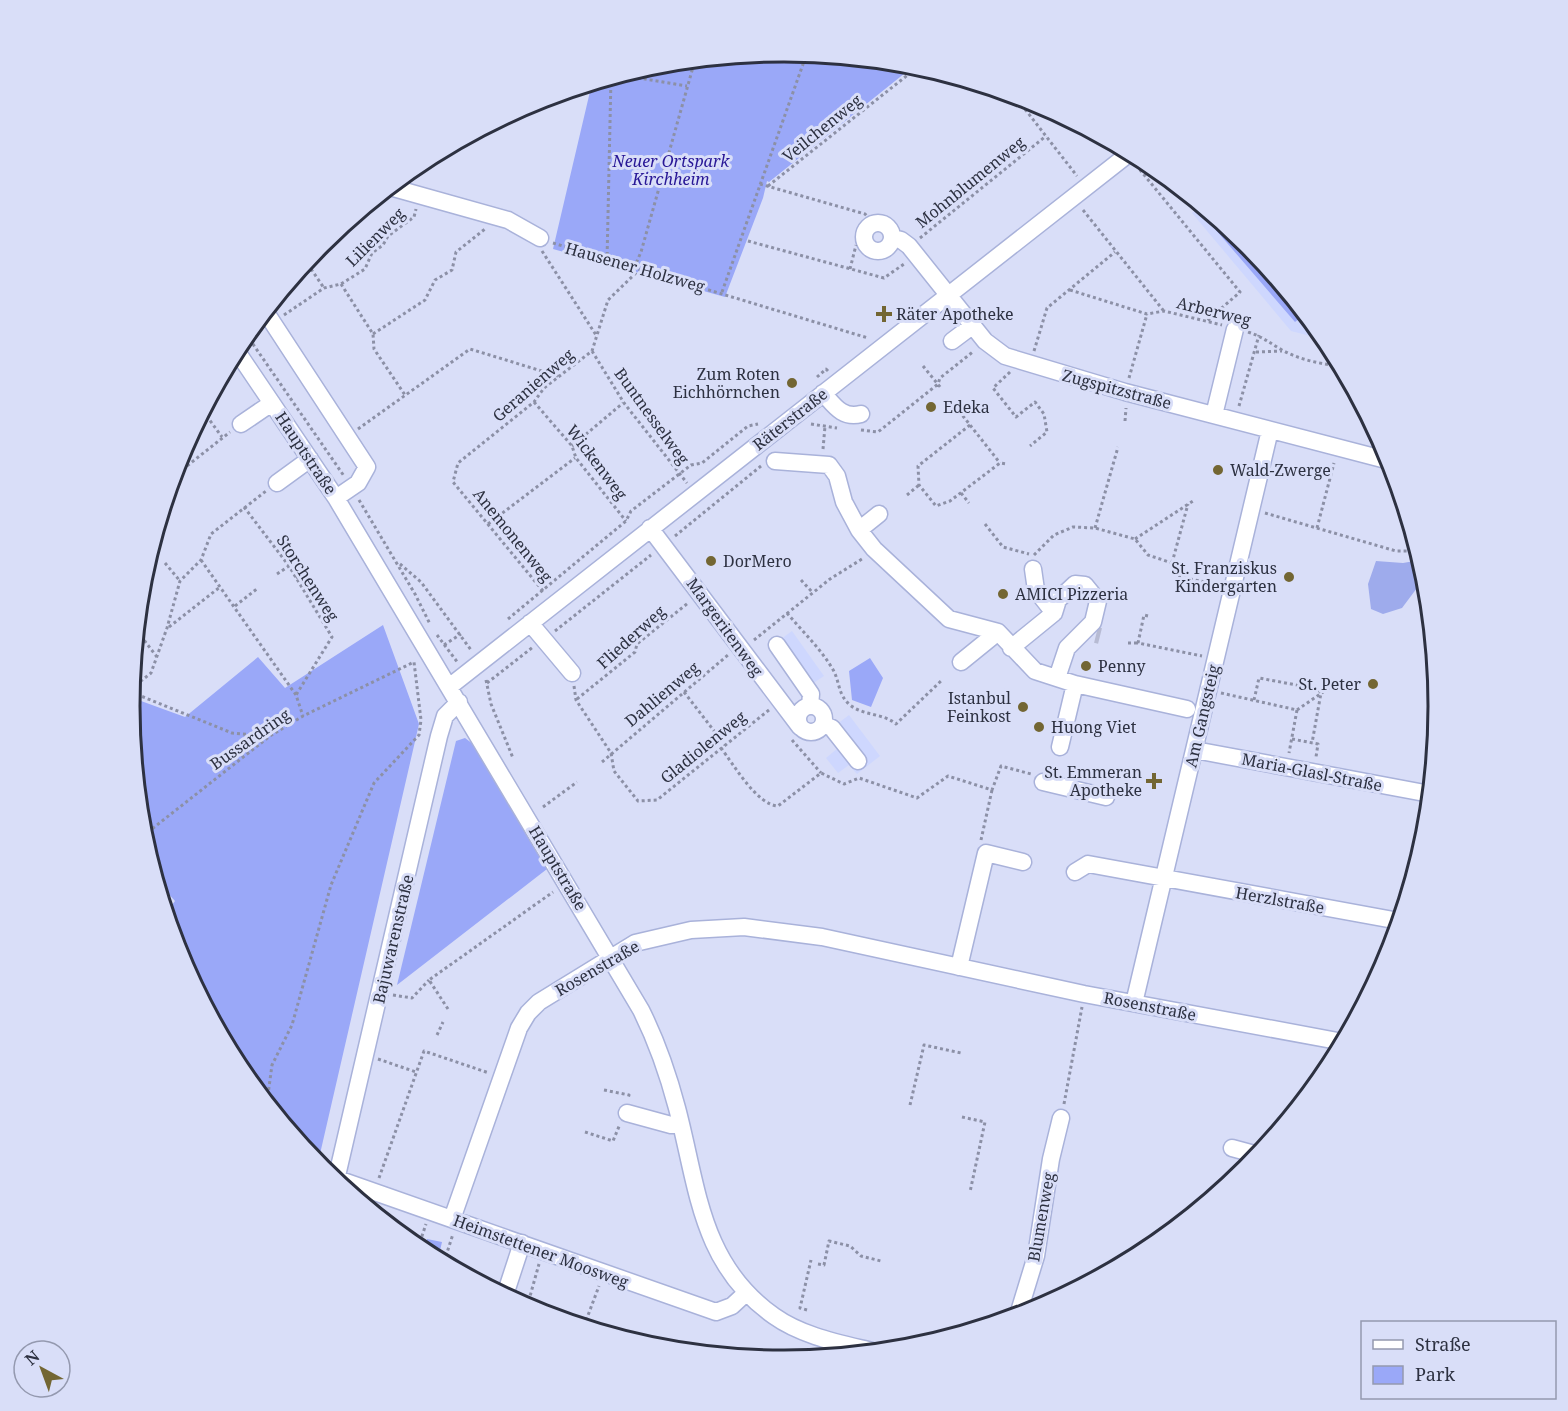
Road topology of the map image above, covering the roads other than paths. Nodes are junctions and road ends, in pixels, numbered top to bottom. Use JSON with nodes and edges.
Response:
{"nodes":[{"id":1,"x":1128,"y":161,"type":"edge"},
{"id":2,"x":400,"y":189,"type":"edge"},
{"id":3,"x":540,"y":238,"type":"road end"},
{"id":4,"x":893,"y":238,"type":"junction"},
{"id":5,"x":947,"y":296,"type":"junction"},
{"id":6,"x":270,"y":318,"type":"edge"},
{"id":7,"x":972,"y":326,"type":"junction"},
{"id":8,"x":1234,"y":329,"type":"road end"},
{"id":9,"x":952,"y":341,"type":"dead end"},
{"id":10,"x":242,"y":359,"type":"edge"},
{"id":11,"x":830,"y":387,"type":"junction"},
{"id":12,"x":272,"y":403,"type":"junction"},
{"id":13,"x":1214,"y":415,"type":"junction"},
{"id":14,"x":859,"y":422,"type":"road end"},
{"id":15,"x":241,"y":424,"type":"road end"},
{"id":16,"x":1270,"y":430,"type":"junction"},
{"id":17,"x":1378,"y":458,"type":"edge"},
{"id":18,"x":310,"y":459,"type":"junction"},
{"id":19,"x":775,"y":461,"type":"dead end"},
{"id":20,"x":277,"y":483,"type":"road end"},
{"id":21,"x":336,"y":498,"type":"junction"},
{"id":22,"x":879,"y":514,"type":"dead end"},
{"id":23,"x":859,"y":530,"type":"junction"},
{"id":24,"x":645,"y":533,"type":"junction"},
{"id":25,"x":1033,"y":569,"type":"dead end"},
{"id":26,"x":1054,"y":613,"type":"junction"},
{"id":27,"x":530,"y":623,"type":"junction"},
{"id":28,"x":998,"y":632,"type":"junction"},
{"id":29,"x":777,"y":645,"type":"dead end"},
{"id":30,"x":1011,"y":648,"type":"junction"},
{"id":31,"x":960,"y":662,"type":"dead end"},
{"id":32,"x":572,"y":673,"type":"road end"},
{"id":33,"x":1057,"y":678,"type":"junction"},
{"id":34,"x":1076,"y":684,"type":"junction"},
{"id":35,"x":449,"y":687,"type":"junction"},
{"id":36,"x":459,"y":702,"type":"junction"},
{"id":37,"x":810,"y":706,"type":"junction"},
{"id":38,"x":1187,"y":709,"type":"dead end"},
{"id":39,"x":823,"y":724,"type":"junction"},
{"id":40,"x":800,"y":727,"type":"junction"},
{"id":41,"x":1060,"y":747,"type":"dead end"},
{"id":42,"x":1195,"y":750,"type":"junction"},
{"id":43,"x":858,"y":761,"type":"dead end"},
{"id":44,"x":1038,"y":778,"type":"road end"},
{"id":45,"x":1422,"y":792,"type":"edge"},
{"id":46,"x":1106,"y":798,"type":"dead end"},
{"id":47,"x":1023,"y":862,"type":"dead end"},
{"id":48,"x":1075,"y":872,"type":"dead end"},
{"id":49,"x":1161,"y":879,"type":"junction"},
{"id":50,"x":1391,"y":920,"type":"edge"},
{"id":51,"x":612,"y":957,"type":"junction"},
{"id":52,"x":959,"y":967,"type":"junction"},
{"id":53,"x":1134,"y":1003,"type":"junction"},
{"id":54,"x":1334,"y":1040,"type":"edge"},
{"id":55,"x":627,"y":1113,"type":"road end"},
{"id":56,"x":1061,"y":1118,"type":"road end"},
{"id":57,"x":681,"y":1125,"type":"junction"},
{"id":58,"x":1232,"y":1148,"type":"dead end"},
{"id":59,"x":1247,"y":1152,"type":"edge"},
{"id":60,"x":337,"y":1169,"type":"edge"},
{"id":61,"x":353,"y":1184,"type":"edge"},
{"id":62,"x":454,"y":1220,"type":"junction"},
{"id":63,"x":522,"y":1243,"type":"junction"},
{"id":64,"x":508,"y":1287,"type":"edge"},
{"id":65,"x":746,"y":1293,"type":"junction"},
{"id":66,"x":1022,"y":1303,"type":"edge"},
{"id":67,"x":852,"y":1346,"type":"edge"}],
"edges":[{"from":1,"to":5,"type":"street","name":"Räterstraße"},
{"from":2,"to":3,"type":"street"},
{"from":4,"to":4,"type":"street","name":"Zugspitzstraße"},
{"from":4,"to":5,"type":"street","name":"Zugspitzstraße"},
{"from":5,"to":7,"type":"street","name":"Zugspitzstraße"},
{"from":5,"to":11,"type":"street","name":"Räterstraße"},
{"from":6,"to":21,"type":"street"},
{"from":7,"to":9,"type":"street"},
{"from":7,"to":13,"type":"street","name":"Zugspitzstraße"},
{"from":8,"to":13,"type":"street"},
{"from":10,"to":12,"type":"street","name":"Hauptstraße"},
{"from":11,"to":14,"type":"street"},
{"from":11,"to":24,"type":"street","name":"Räterstraße"},
{"from":12,"to":15,"type":"street"},
{"from":12,"to":18,"type":"street","name":"Hauptstraße"},
{"from":13,"to":16,"type":"street","name":"Zugspitzstraße"},
{"from":16,"to":17,"type":"street","name":"Zugspitzstraße"},
{"from":16,"to":42,"type":"street","name":"Am Gangsteig"},
{"from":18,"to":20,"type":"street"},
{"from":18,"to":21,"type":"street","name":"Hauptstraße"},
{"from":19,"to":23,"type":"street"},
{"from":21,"to":35,"type":"street","name":"Hauptstraße"},
{"from":22,"to":23,"type":"street"},
{"from":23,"to":28,"type":"street"},
{"from":24,"to":27,"type":"street","name":"Räterstraße"},
{"from":24,"to":40,"type":"street","name":"Margeritenweg"},
{"from":25,"to":26,"type":"street"},
{"from":26,"to":30,"type":"street"},
{"from":26,"to":33,"type":"street"},
{"from":27,"to":32,"type":"street"},
{"from":27,"to":35,"type":"street","name":"Räterstraße"},
{"from":28,"to":30,"type":"street"},
{"from":28,"to":31,"type":"street"},
{"from":29,"to":37,"type":"street"},
{"from":30,"to":33,"type":"street"},
{"from":33,"to":34,"type":"street"},
{"from":34,"to":38,"type":"street"},
{"from":34,"to":41,"type":"street"},
{"from":35,"to":36,"type":"street","name":"Hauptstraße"},
{"from":36,"to":51,"type":"street","name":"Hauptstraße"},
{"from":36,"to":60,"type":"street","name":"Bajuwarenstraße"},
{"from":37,"to":39,"type":"street"},
{"from":37,"to":40,"type":"street"},
{"from":39,"to":40,"type":"street"},
{"from":39,"to":43,"type":"street"},
{"from":42,"to":45,"type":"street","name":"Maria-Glasl-Straße"},
{"from":42,"to":49,"type":"street","name":"Am Gangsteig"},
{"from":44,"to":46,"type":"street"},
{"from":47,"to":52,"type":"street"},
{"from":48,"to":49,"type":"street","name":"Herzlstraße"},
{"from":49,"to":50,"type":"street","name":"Herzlstraße"},
{"from":49,"to":53,"type":"street","name":"Am Gangsteig"},
{"from":51,"to":52,"type":"street","name":"Rosenstraße"},
{"from":51,"to":57,"type":"street","name":"Hauptstraße"},
{"from":51,"to":62,"type":"street","name":"Rosenstraße"},
{"from":52,"to":53,"type":"street","name":"Rosenstraße"},
{"from":53,"to":54,"type":"street","name":"Rosenstraße"},
{"from":55,"to":57,"type":"street"},
{"from":56,"to":66,"type":"street","name":"Blumenweg"},
{"from":57,"to":65,"type":"street","name":"Hauptstraße"},
{"from":58,"to":59,"type":"street"},
{"from":61,"to":62,"type":"street","name":"Heimstettener Moosweg"},
{"from":62,"to":63,"type":"street","name":"Heimstettener Moosweg"},
{"from":63,"to":64,"type":"street"},
{"from":63,"to":65,"type":"street","name":"Heimstettener Moosweg"},
{"from":65,"to":67,"type":"street","name":"Hauptstraße"}]}
